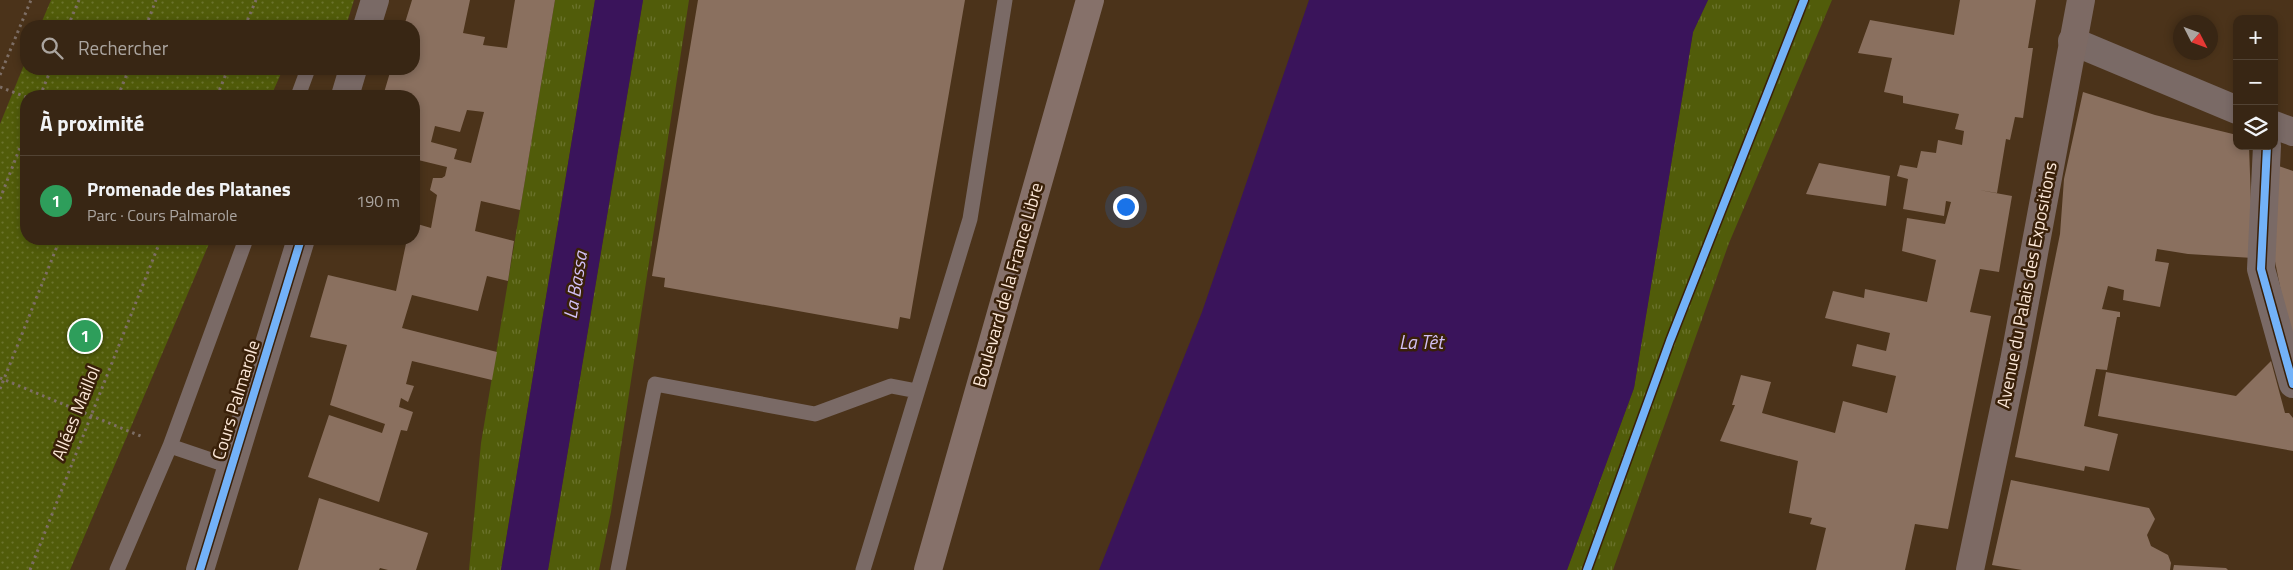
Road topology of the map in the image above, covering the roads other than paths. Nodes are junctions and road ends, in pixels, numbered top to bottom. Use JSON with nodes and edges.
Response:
{"nodes":[{"id":1,"x":375,"y":0,"type":"edge"},
{"id":2,"x":1005,"y":0,"type":"edge"},
{"id":3,"x":1090,"y":0,"type":"edge"},
{"id":4,"x":2081,"y":0,"type":"edge"},
{"id":5,"x":369,"y":20,"type":"edge"},
{"id":6,"x":2072,"y":41,"type":"junction"},
{"id":7,"x":306,"y":75,"type":"edge"},
{"id":8,"x":351,"y":75,"type":"edge"},
{"id":9,"x":300,"y":90,"type":"edge"},
{"id":10,"x":347,"y":90,"type":"edge"},
{"id":11,"x":2233,"y":108,"type":"edge"},
{"id":12,"x":2278,"y":126,"type":"edge"},
{"id":13,"x":2293,"y":132,"type":"edge"},
{"id":14,"x":2267,"y":150,"type":"edge"},
{"id":15,"x":244,"y":245,"type":"edge"},
{"id":16,"x":299,"y":245,"type":"edge"},
{"id":17,"x":2293,"y":384,"type":"edge"},
{"id":18,"x":917,"y":391,"type":"junction"},
{"id":19,"x":170,"y":446,"type":"junction"},
{"id":20,"x":232,"y":467,"type":"junction"},
{"id":21,"x":117,"y":570,"type":"edge"},
{"id":22,"x":200,"y":570,"type":"edge"},
{"id":23,"x":618,"y":570,"type":"edge"},
{"id":24,"x":863,"y":570,"type":"edge"},
{"id":25,"x":928,"y":570,"type":"edge"},
{"id":26,"x":1970,"y":570,"type":"edge"}],
"edges":[{"from":1,"to":5,"type":"street"},
{"from":2,"to":18,"type":"lane"},
{"from":3,"to":25,"type":"main road","name":"Boulevard de la France Libre"},
{"from":4,"to":6,"type":"main road","name":"Avenue du Palais des Expositions"},
{"from":6,"to":11,"type":"street"},
{"from":6,"to":26,"type":"main road","name":"Avenue du Palais des Expositions"},
{"from":7,"to":9,"type":"lane"},
{"from":8,"to":10,"type":"street"},
{"from":12,"to":13,"type":"street"},
{"from":14,"to":17,"type":"street"},
{"from":15,"to":19,"type":"lane"},
{"from":16,"to":20,"type":"street","name":"Cours Palmarole"},
{"from":18,"to":23,"type":"lane"},
{"from":18,"to":24,"type":"lane"},
{"from":19,"to":20,"type":"lane"},
{"from":19,"to":21,"type":"lane"},
{"from":20,"to":22,"type":"street","name":"Cours Palmarole"}]}
